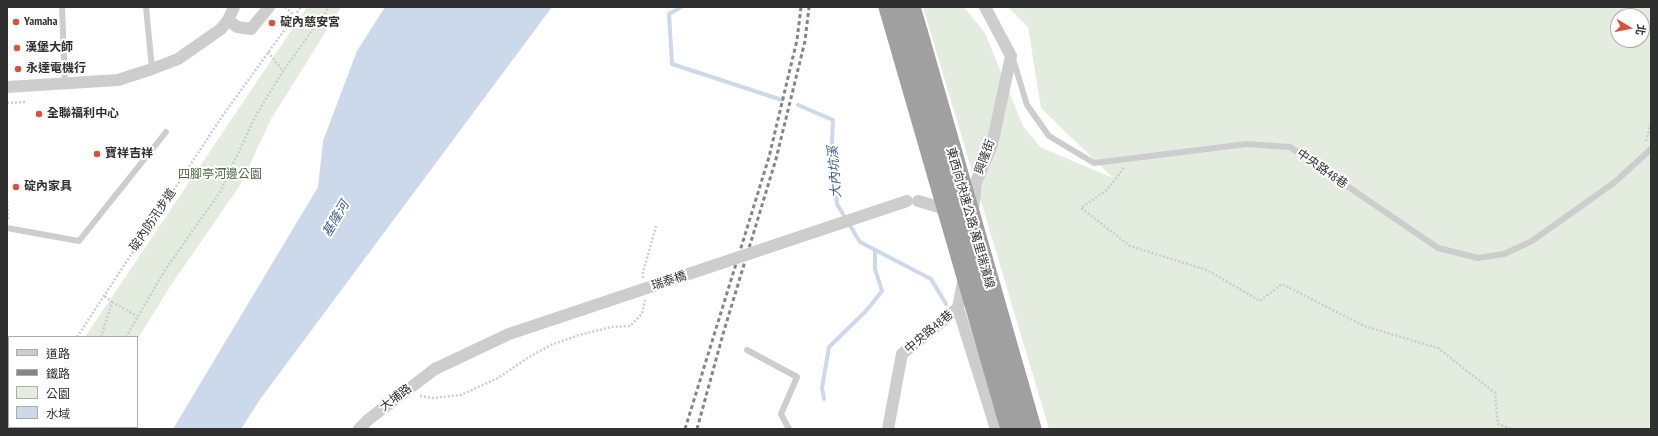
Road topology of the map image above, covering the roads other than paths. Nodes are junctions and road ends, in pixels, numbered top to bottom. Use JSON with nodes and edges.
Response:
{"nodes":[{"id":1,"x":62,"y":7,"type":"edge"},
{"id":2,"x":146,"y":7,"type":"edge"},
{"id":3,"x":234,"y":7,"type":"edge"},
{"id":4,"x":268,"y":7,"type":"edge"},
{"id":5,"x":889,"y":7,"type":"edge"},
{"id":6,"x":910,"y":7,"type":"edge"},
{"id":7,"x":985,"y":7,"type":"edge"},
{"id":8,"x":228,"y":20,"type":"junction"},
{"id":9,"x":1011,"y":56,"type":"junction"},
{"id":10,"x":152,"y":69,"type":"junction"},
{"id":11,"x":65,"y":84,"type":"junction"},
{"id":12,"x":7,"y":87,"type":"edge"},
{"id":13,"x":166,"y":132,"type":"dead end"},
{"id":14,"x":1651,"y":149,"type":"edge"},
{"id":15,"x":976,"y":182,"type":"junction"},
{"id":16,"x":912,"y":201,"type":"junction"},
{"id":17,"x":8,"y":228,"type":"edge"},
{"id":18,"x":969,"y":247,"type":"junction"},
{"id":19,"x":958,"y":308,"type":"junction"},
{"id":20,"x":747,"y":350,"type":"dead end"},
{"id":21,"x":435,"y":369,"type":"joint"},
{"id":22,"x":359,"y":429,"type":"edge"},
{"id":23,"x":789,"y":429,"type":"edge"},
{"id":24,"x":888,"y":429,"type":"edge"},
{"id":25,"x":996,"y":429,"type":"edge"},
{"id":26,"x":1011,"y":429,"type":"edge"},
{"id":27,"x":1031,"y":429,"type":"edge"}],
"edges":[{"from":1,"to":11,"type":"lane"},
{"from":2,"to":10,"type":"lane"},
{"from":3,"to":8,"type":"street"},
{"from":4,"to":8,"type":"street"},
{"from":5,"to":26,"type":"highway","name":"東西向快速公路 萬里瑞濱線","bridge":true},
{"from":6,"to":27,"type":"highway","name":"東西向快速公路 萬里瑞濱線","bridge":true},
{"from":7,"to":9,"type":"street"},
{"from":8,"to":10,"type":"street"},
{"from":9,"to":14,"type":"lane","name":"中央路48巷"},
{"from":9,"to":15,"type":"street","name":"興隆街"},
{"from":10,"to":11,"type":"street"},
{"from":11,"to":12,"type":"street"},
{"from":13,"to":17,"type":"lane"},
{"from":15,"to":16,"type":"street"},
{"from":15,"to":18,"type":"street","name":"興隆街"},
{"from":16,"to":18,"type":"street"},
{"from":16,"to":21,"type":"street","name":"瑞泰橋","bridge":true},
{"from":18,"to":19,"type":"street","name":"興隆街"},
{"from":19,"to":24,"type":"street","name":"中央路48巷"},
{"from":19,"to":25,"type":"street","name":"興隆街"},
{"from":20,"to":23,"type":"lane"},
{"from":21,"to":22,"type":"street","name":"大埔路"}]}
